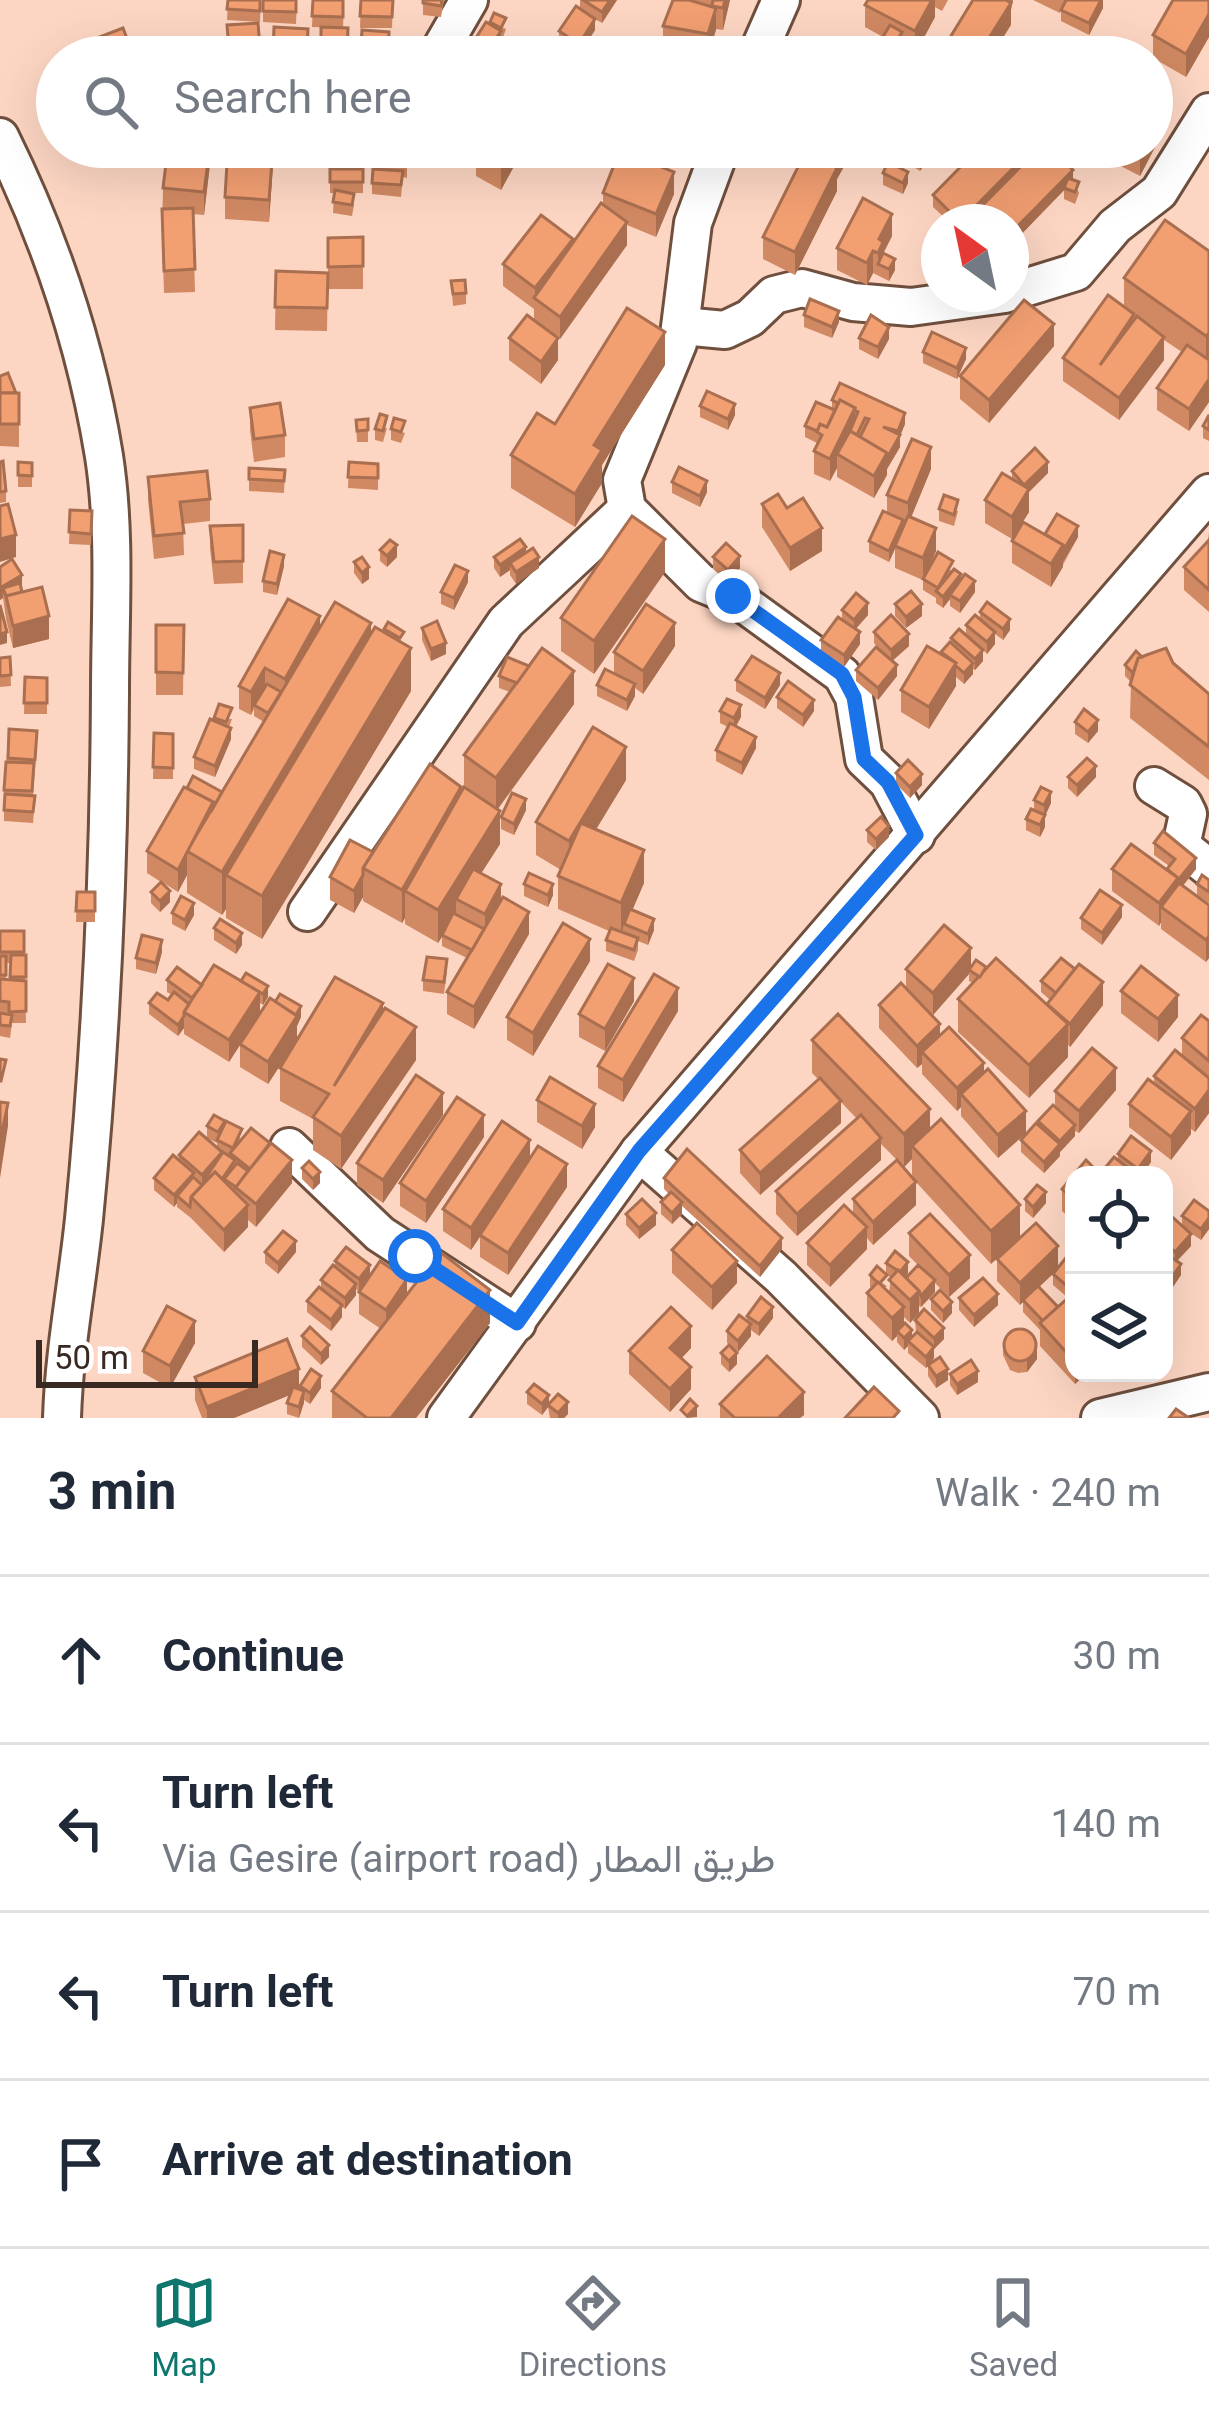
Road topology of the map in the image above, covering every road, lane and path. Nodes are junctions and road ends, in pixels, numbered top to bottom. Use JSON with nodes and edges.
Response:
{"nodes":[{"id":1,"x":470,"y":0,"type":"edge"},
{"id":2,"x":781,"y":0,"type":"edge"},
{"id":3,"x":449,"y":36,"type":"edge"},
{"id":4,"x":765,"y":36,"type":"edge"},
{"id":5,"x":1209,"y":112,"type":"edge"},
{"id":6,"x":0,"y":137,"type":"edge"},
{"id":7,"x":713,"y":168,"type":"edge"},
{"id":8,"x":1029,"y":287,"type":"edge"},
{"id":9,"x":921,"y":306,"type":"edge"},
{"id":10,"x":682,"y":326,"type":"junction"},
{"id":11,"x":1209,"y":493,"type":"edge"},
{"id":12,"x":627,"y":509,"type":"junction"},
{"id":13,"x":1154,"y":786,"type":"dead end"},
{"id":14,"x":916,"y":835,"type":"junction"},
{"id":15,"x":1209,"y":868,"type":"edge"},
{"id":16,"x":307,"y":913,"type":"dead end"},
{"id":17,"x":289,"y":1147,"type":"dead end"},
{"id":18,"x":639,"y":1151,"type":"junction"},
{"id":19,"x":517,"y":1323,"type":"junction"},
{"id":20,"x":1209,"y":1392,"type":"edge"},
{"id":21,"x":62,"y":1418,"type":"edge"},
{"id":22,"x":446,"y":1418,"type":"edge"},
{"id":23,"x":920,"y":1418,"type":"edge"},
{"id":24,"x":1100,"y":1418,"type":"edge"}],
"edges":[{"from":1,"to":3,"type":"street"},
{"from":2,"to":4,"type":"street"},
{"from":5,"to":8,"type":"street"},
{"from":6,"to":21,"type":"street"},
{"from":7,"to":10,"type":"street"},
{"from":9,"to":10,"type":"street"},
{"from":10,"to":12,"type":"street"},
{"from":11,"to":14,"type":"street"},
{"from":12,"to":14,"type":"street"},
{"from":12,"to":16,"type":"street"},
{"from":13,"to":15,"type":"street"},
{"from":14,"to":18,"type":"street"},
{"from":17,"to":19,"type":"street"},
{"from":18,"to":19,"type":"street"},
{"from":18,"to":23,"type":"street"},
{"from":19,"to":22,"type":"street"},
{"from":20,"to":24,"type":"street"}]}
